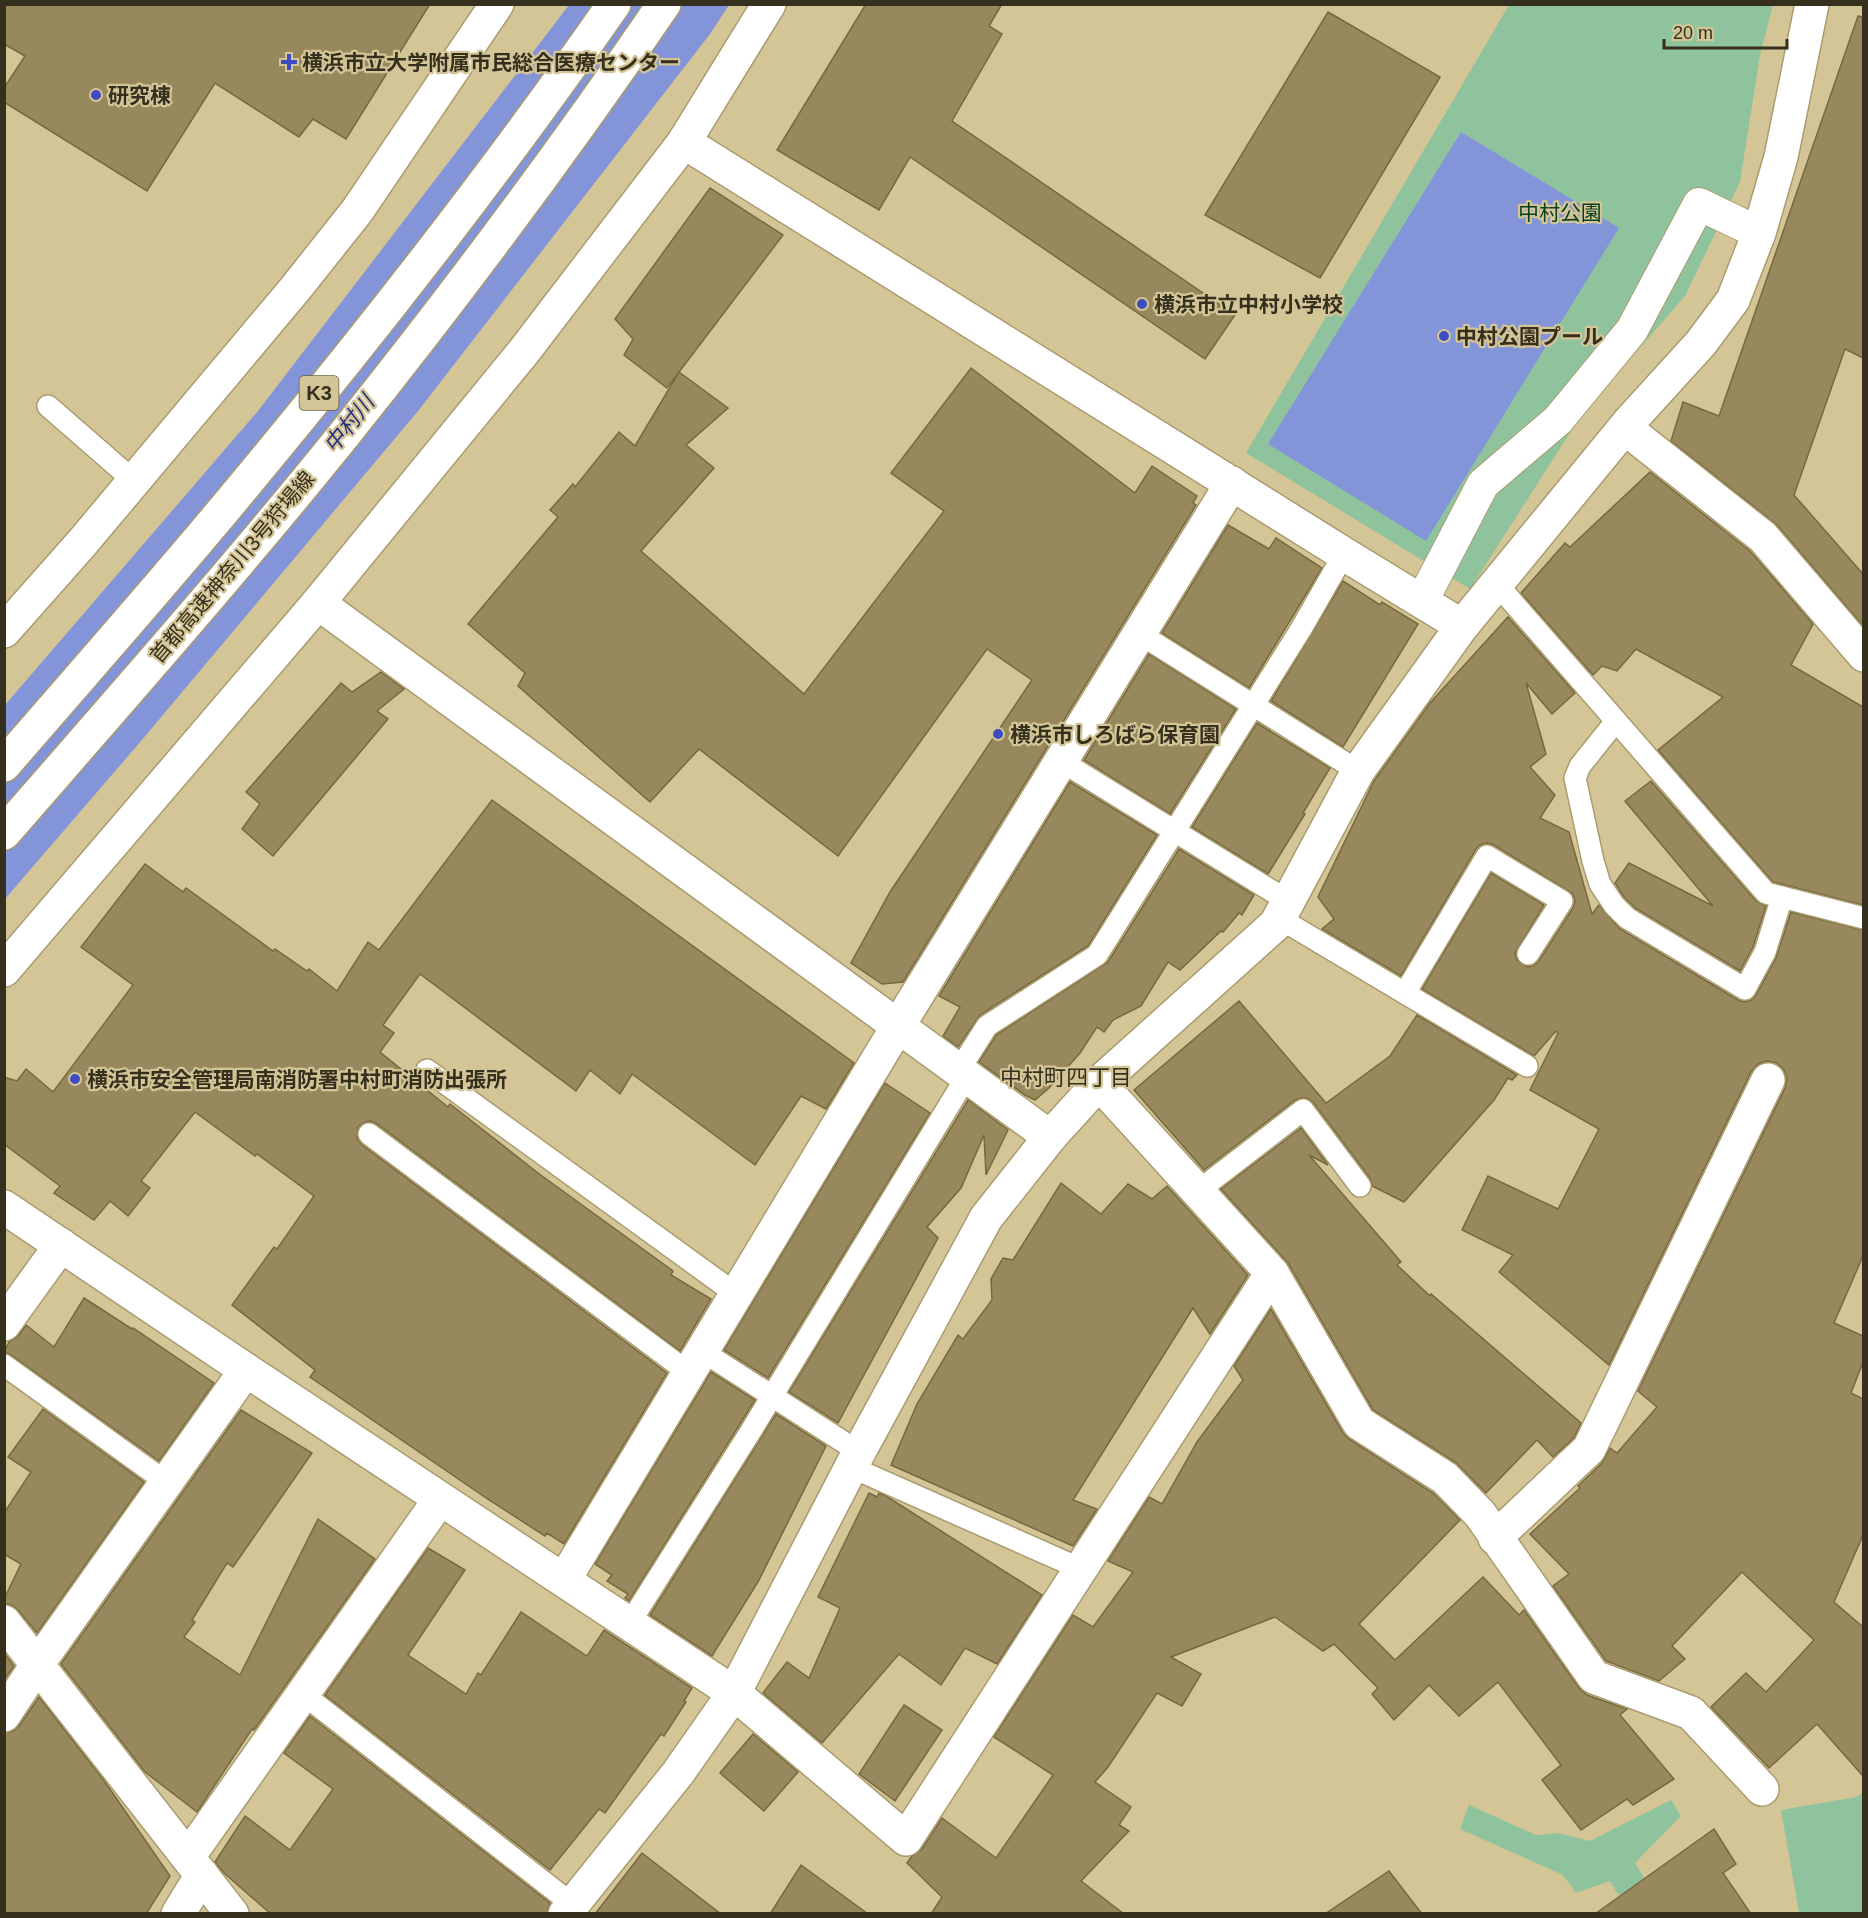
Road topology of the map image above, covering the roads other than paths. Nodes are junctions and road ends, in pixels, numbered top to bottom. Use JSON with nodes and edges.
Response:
{"nodes":[{"id":1,"x":497,"y":4,"type":"edge"},
{"id":2,"x":614,"y":4,"type":"edge"},
{"id":3,"x":664,"y":4,"type":"edge"},
{"id":4,"x":769,"y":4,"type":"edge"},
{"id":5,"x":1812,"y":4,"type":"edge"},
{"id":6,"x":684,"y":142,"type":"junction"},
{"id":7,"x":1759,"y":233,"type":"junction"},
{"id":8,"x":48,"y":406,"type":"dead end"},
{"id":9,"x":1625,"y":428,"type":"junction"},
{"id":10,"x":134,"y":481,"type":"junction"},
{"id":11,"x":1232,"y":483,"type":"junction"},
{"id":12,"x":1344,"y":555,"type":"junction"},
{"id":13,"x":1496,"y":583,"type":"junction"},
{"id":14,"x":1422,"y":601,"type":"junction"},
{"id":15,"x":318,"y":603,"type":"junction"},
{"id":16,"x":1462,"y":626,"type":"junction"},
{"id":17,"x":4,"y":631,"type":"edge"},
{"id":18,"x":1140,"y":634,"type":"junction"},
{"id":19,"x":1863,"y":655,"type":"edge"},
{"id":20,"x":1254,"y":705,"type":"junction"},
{"id":21,"x":1616,"y":721,"type":"junction"},
{"id":22,"x":1061,"y":761,"type":"junction"},
{"id":23,"x":4,"y":765,"type":"edge"},
{"id":24,"x":1358,"y":771,"type":"junction"},
{"id":25,"x":1175,"y":831,"type":"junction"},
{"id":26,"x":4,"y":833,"type":"edge"},
{"id":27,"x":1782,"y":897,"type":"junction"},
{"id":28,"x":1284,"y":909,"type":"junction"},
{"id":29,"x":1863,"y":918,"type":"edge"},
{"id":30,"x":1528,"y":954,"type":"dead end"},
{"id":31,"x":4,"y":970,"type":"edge"},
{"id":32,"x":1405,"y":993,"type":"junction"},
{"id":33,"x":898,"y":1026,"type":"junction"},
{"id":34,"x":1527,"y":1066,"type":"dead end"},
{"id":35,"x":427,"y":1070,"type":"dead end"},
{"id":36,"x":963,"y":1073,"type":"junction"},
{"id":37,"x":1768,"y":1080,"type":"dead end"},
{"id":38,"x":1099,"y":1083,"type":"junction"},
{"id":39,"x":369,"y":1134,"type":"dead end"},
{"id":40,"x":1050,"y":1137,"type":"junction"},
{"id":41,"x":1360,"y":1186,"type":"dead end"},
{"id":42,"x":1198,"y":1191,"type":"junction"},
{"id":43,"x":4,"y":1207,"type":"edge"},
{"id":44,"x":61,"y":1245,"type":"junction"},
{"id":45,"x":1272,"y":1273,"type":"junction"},
{"id":46,"x":736,"y":1294,"type":"junction"},
{"id":47,"x":4,"y":1324,"type":"edge"},
{"id":48,"x":695,"y":1362,"type":"junction"},
{"id":49,"x":4,"y":1365,"type":"edge"},
{"id":50,"x":246,"y":1370,"type":"junction"},
{"id":51,"x":772,"y":1396,"type":"junction"},
{"id":52,"x":855,"y":1460,"type":"junction"},
{"id":53,"x":166,"y":1482,"type":"junction"},
{"id":54,"x":440,"y":1498,"type":"junction"},
{"id":55,"x":1496,"y":1538,"type":"junction"},
{"id":56,"x":1081,"y":1569,"type":"junction"},
{"id":57,"x":564,"y":1580,"type":"junction"},
{"id":58,"x":4,"y":1622,"type":"edge"},
{"id":59,"x":629,"y":1624,"type":"junction"},
{"id":60,"x":37,"y":1665,"type":"junction"},
{"id":61,"x":734,"y":1692,"type":"junction"},
{"id":62,"x":303,"y":1694,"type":"junction"},
{"id":63,"x":4,"y":1715,"type":"edge"},
{"id":64,"x":1762,"y":1789,"type":"dead end"},
{"id":65,"x":195,"y":1866,"type":"junction"},
{"id":66,"x":569,"y":1909,"type":"edge"},
{"id":67,"x":178,"y":1914,"type":"edge"},
{"id":68,"x":232,"y":1914,"type":"edge"}],
"edges":[{"from":1,"to":10,"type":"main road"},
{"from":2,"to":23,"type":"main road","name":"首都高速神奈川3号狩場線","number":"K3"},
{"from":3,"to":26,"type":"main road","name":"首都高速神奈川3号狩場線","number":"K3"},
{"from":4,"to":6,"type":"main road"},
{"from":5,"to":7,"type":"main road"},
{"from":6,"to":11,"type":"main road"},
{"from":6,"to":15,"type":"main road"},
{"from":7,"to":9,"type":"main road"},
{"from":7,"to":14,"type":"street"},
{"from":8,"to":10,"type":"lane"},
{"from":9,"to":13,"type":"main road"},
{"from":9,"to":19,"type":"main road"},
{"from":10,"to":17,"type":"main road"},
{"from":11,"to":12,"type":"main road"},
{"from":11,"to":18,"type":"main road"},
{"from":12,"to":14,"type":"main road"},
{"from":12,"to":20,"type":"lane"},
{"from":13,"to":16,"type":"main road"},
{"from":13,"to":21,"type":"lane"},
{"from":14,"to":16,"type":"main road"},
{"from":15,"to":31,"type":"main road"},
{"from":15,"to":33,"type":"main road"},
{"from":16,"to":24,"type":"main road"},
{"from":18,"to":20,"type":"lane"},
{"from":18,"to":22,"type":"main road"},
{"from":20,"to":24,"type":"lane"},
{"from":20,"to":25,"type":"lane"},
{"from":21,"to":27,"type":"lane"},
{"from":21,"to":27,"type":"lane"},
{"from":22,"to":25,"type":"lane"},
{"from":22,"to":33,"type":"main road"},
{"from":24,"to":28,"type":"main road"},
{"from":25,"to":28,"type":"lane"},
{"from":25,"to":36,"type":"lane"},
{"from":27,"to":29,"type":"lane"},
{"from":28,"to":32,"type":"lane"},
{"from":28,"to":38,"type":"main road"},
{"from":30,"to":32,"type":"lane"},
{"from":32,"to":34,"type":"lane"},
{"from":33,"to":36,"type":"main road"},
{"from":33,"to":46,"type":"main road"},
{"from":35,"to":46,"type":"lane"},
{"from":36,"to":40,"type":"main road"},
{"from":36,"to":51,"type":"lane"},
{"from":37,"to":55,"type":"main road"},
{"from":38,"to":40,"type":"main road"},
{"from":38,"to":42,"type":"main road"},
{"from":39,"to":48,"type":"lane"},
{"from":40,"to":52,"type":"main road"},
{"from":41,"to":42,"type":"lane"},
{"from":42,"to":45,"type":"main road"},
{"from":43,"to":44,"type":"main road"},
{"from":44,"to":47,"type":"main road"},
{"from":44,"to":50,"type":"main road"},
{"from":45,"to":55,"type":"main road"},
{"from":45,"to":56,"type":"main road"},
{"from":46,"to":48,"type":"main road"},
{"from":48,"to":51,"type":"lane"},
{"from":48,"to":57,"type":"main road"},
{"from":49,"to":53,"type":"lane"},
{"from":50,"to":53,"type":"main road"},
{"from":50,"to":54,"type":"main road"},
{"from":51,"to":52,"type":"lane"},
{"from":51,"to":59,"type":"lane"},
{"from":52,"to":56,"type":"lane"},
{"from":52,"to":61,"type":"main road"},
{"from":53,"to":60,"type":"main road"},
{"from":54,"to":57,"type":"main road"},
{"from":54,"to":62,"type":"main road"},
{"from":55,"to":64,"type":"main road"},
{"from":56,"to":61,"type":"main road"},
{"from":57,"to":59,"type":"main road"},
{"from":58,"to":60,"type":"main road"},
{"from":59,"to":61,"type":"main road"},
{"from":60,"to":63,"type":"main road"},
{"from":60,"to":65,"type":"main road"},
{"from":61,"to":66,"type":"main road"},
{"from":62,"to":65,"type":"main road"},
{"from":62,"to":66,"type":"lane"},
{"from":65,"to":67,"type":"main road"},
{"from":65,"to":68,"type":"main road"}]}
